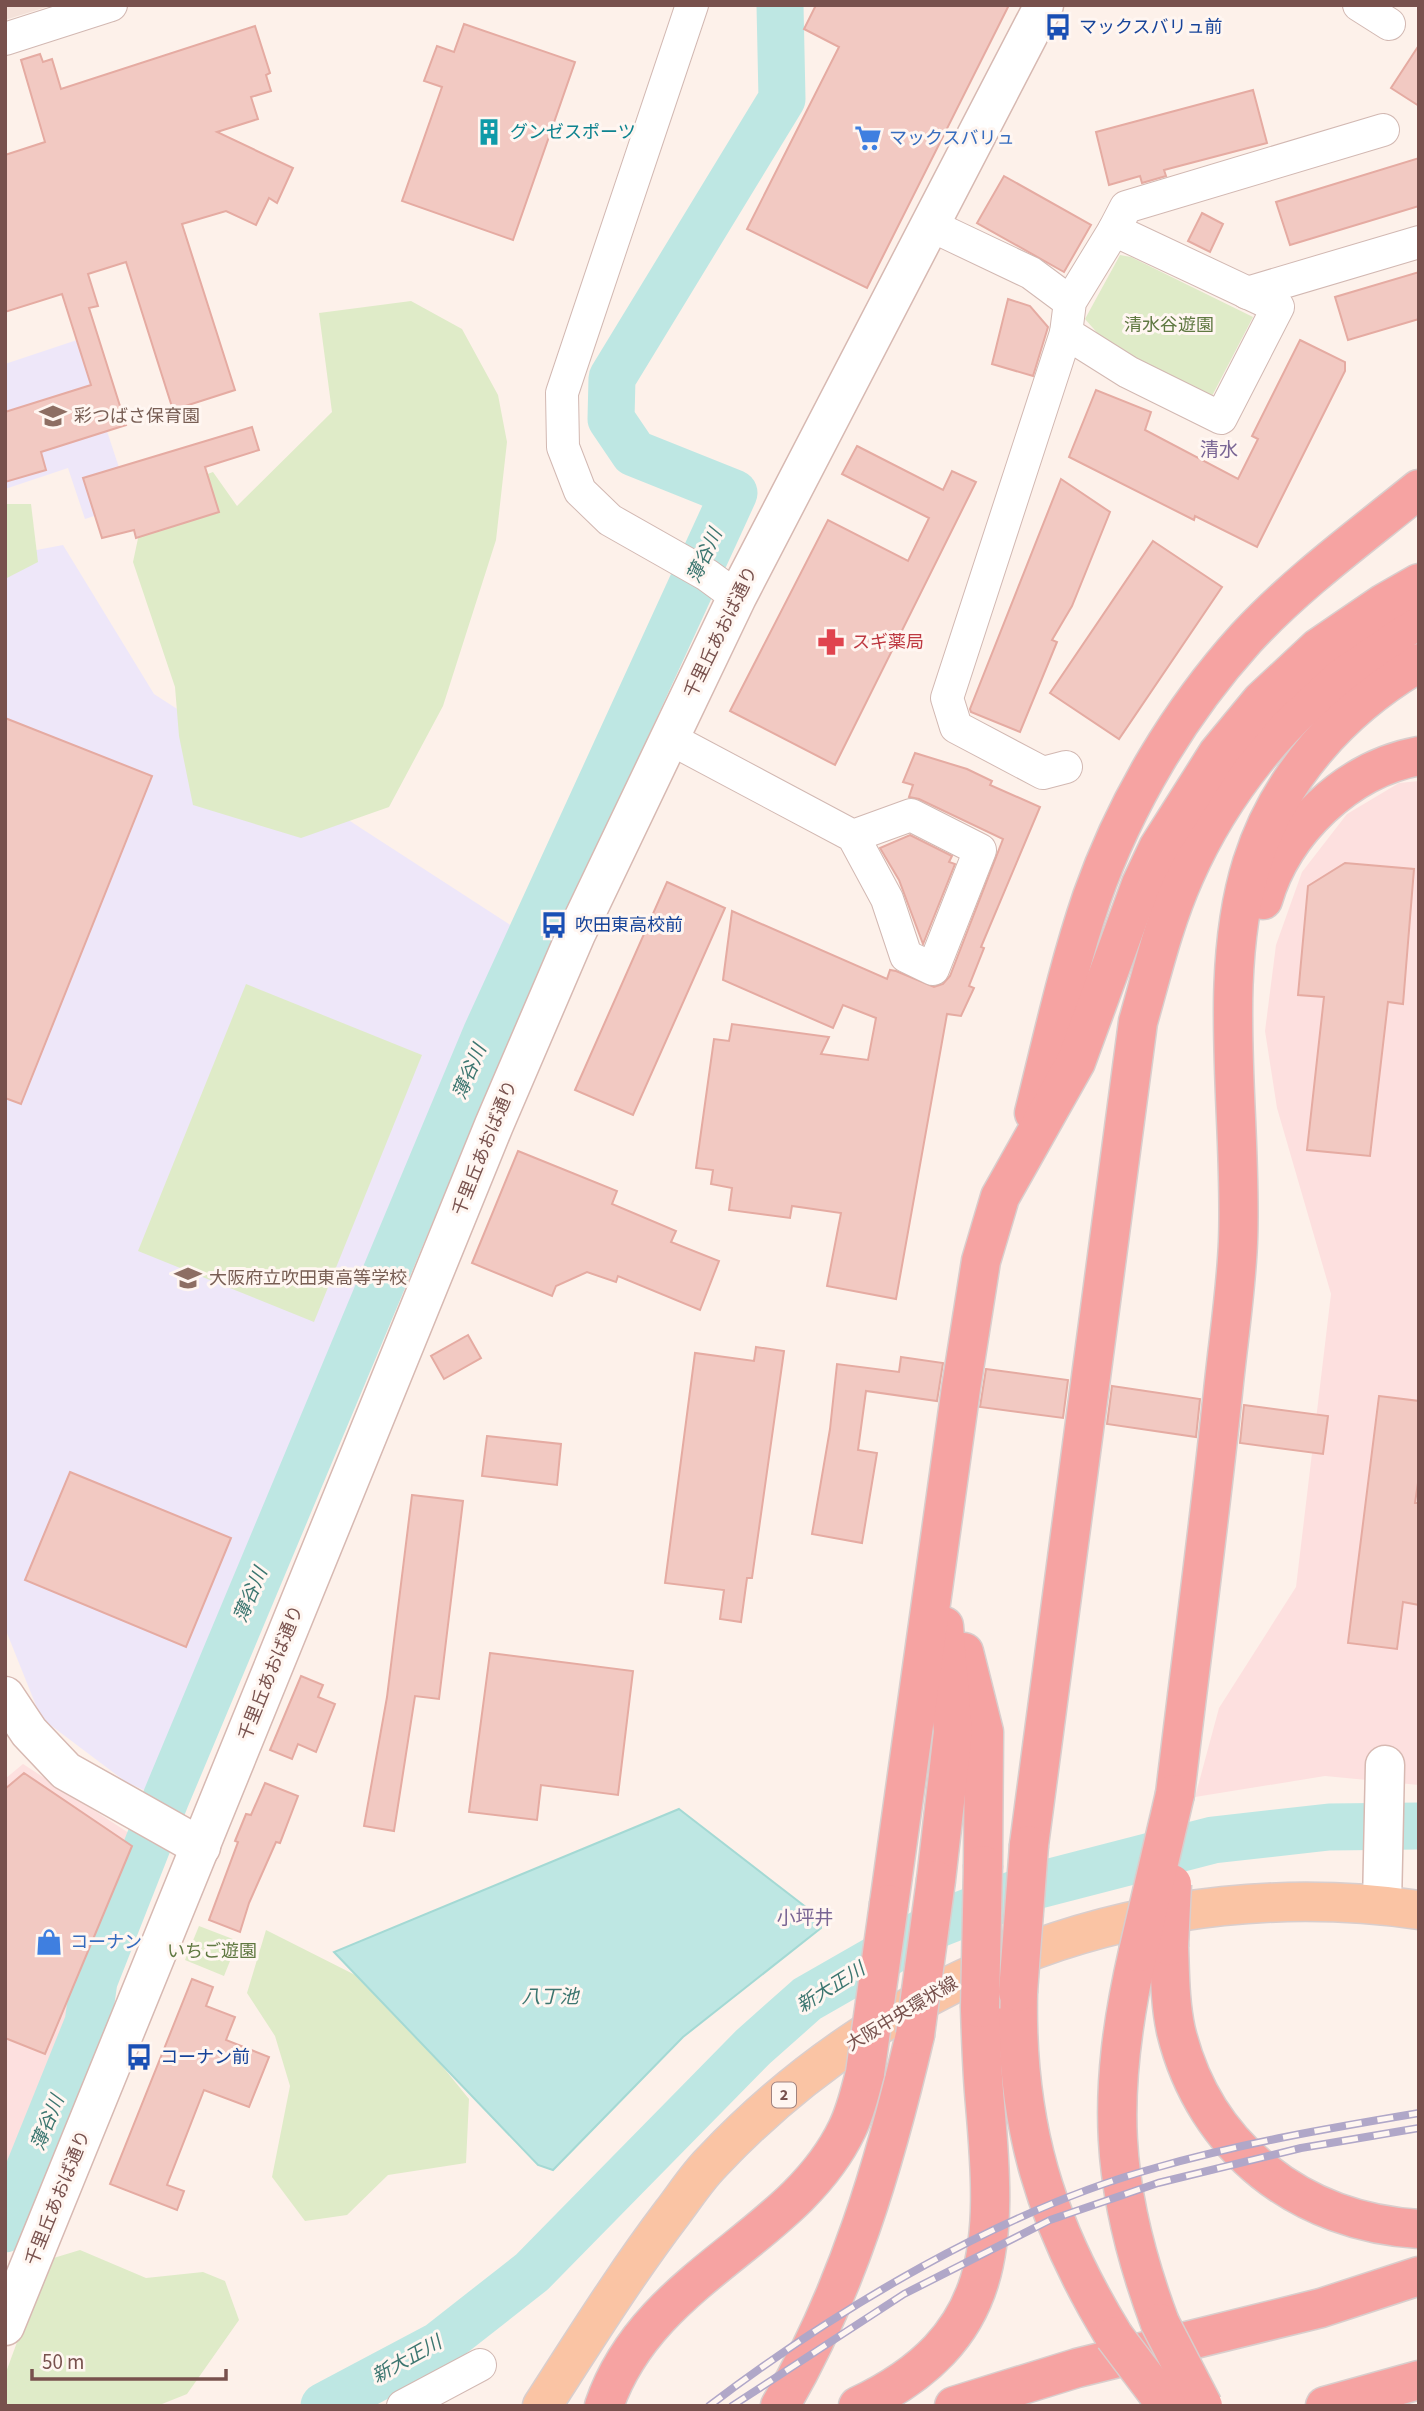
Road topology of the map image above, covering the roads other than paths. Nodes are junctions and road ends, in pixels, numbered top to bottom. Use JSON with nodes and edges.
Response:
{"nodes":[{"id":1,"x":111,"y":5,"type":"edge"},
{"id":2,"x":692,"y":5,"type":"edge"},
{"id":3,"x":1044,"y":5,"type":"edge"},
{"id":4,"x":1359,"y":5,"type":"edge"},
{"id":5,"x":1389,"y":24,"type":"dead end"},
{"id":6,"x":5,"y":38,"type":"edge"},
{"id":7,"x":1383,"y":130,"type":"dead end"},
{"id":8,"x":930,"y":225,"type":"junction"},
{"id":9,"x":1114,"y":230,"type":"junction"},
{"id":10,"x":1419,"y":242,"type":"edge"},
{"id":11,"x":1247,"y":293,"type":"junction"},
{"id":12,"x":1070,"y":302,"type":"junction"},
{"id":13,"x":1066,"y":333,"type":"junction"},
{"id":14,"x":1419,"y":489,"type":"edge"},
{"id":15,"x":1419,"y":583,"type":"edge"},
{"id":16,"x":737,"y":597,"type":"junction"},
{"id":17,"x":1419,"y":620,"type":"edge"},
{"id":18,"x":1419,"y":663,"type":"edge"},
{"id":19,"x":669,"y":738,"type":"junction"},
{"id":20,"x":1419,"y":756,"type":"edge"},
{"id":21,"x":1066,"y":767,"type":"dead end"},
{"id":22,"x":853,"y":836,"type":"junction"},
{"id":23,"x":1237,"y":1101,"type":"junction"},
{"id":24,"x":1022,"y":1159,"type":"junction"},
{"id":25,"x":941,"y":1547,"type":"junction"},
{"id":26,"x":5,"y":1696,"type":"edge"},
{"id":27,"x":1384,"y":1781,"type":"dead end"},
{"id":28,"x":187,"y":1840,"type":"junction"},
{"id":29,"x":1382,"y":1905,"type":"junction"},
{"id":30,"x":1419,"y":1910,"type":"edge"},
{"id":31,"x":1154,"y":1949,"type":"junction"},
{"id":32,"x":1419,"y":2229,"type":"edge"},
{"id":33,"x":1419,"y":2276,"type":"edge"},
{"id":34,"x":5,"y":2326,"type":"edge"},
{"id":35,"x":480,"y":2365,"type":"dead end"},
{"id":36,"x":1419,"y":2380,"type":"edge"},
{"id":37,"x":403,"y":2406,"type":"edge"},
{"id":38,"x":541,"y":2406,"type":"edge"},
{"id":39,"x":604,"y":2406,"type":"edge"},
{"id":40,"x":780,"y":2406,"type":"edge"},
{"id":41,"x":858,"y":2406,"type":"edge"},
{"id":42,"x":954,"y":2406,"type":"edge"},
{"id":43,"x":1167,"y":2406,"type":"edge"},
{"id":44,"x":1203,"y":2406,"type":"edge"},
{"id":45,"x":1325,"y":2406,"type":"edge"}],
"edges":[{"from":1,"to":6,"type":"street"},
{"from":2,"to":16,"type":"street"},
{"from":3,"to":8,"type":"street","name":"千里丘あおば通り"},
{"from":4,"to":5,"type":"street"},
{"from":7,"to":9,"type":"street"},
{"from":8,"to":12,"type":"street"},
{"from":8,"to":16,"type":"street","name":"千里丘あおば通り"},
{"from":9,"to":11,"type":"street"},
{"from":9,"to":12,"type":"street"},
{"from":10,"to":11,"type":"street"},
{"from":11,"to":13,"type":"street"},
{"from":12,"to":13,"type":"street"},
{"from":13,"to":21,"type":"street"},
{"from":14,"to":24,"type":"highway"},
{"from":15,"to":24,"type":"highway"},
{"from":16,"to":19,"type":"street","name":"千里丘あおば通り"},
{"from":17,"to":43,"type":"highway","bridge":true},
{"from":18,"to":23,"type":"highway"},
{"from":19,"to":22,"type":"street"},
{"from":19,"to":28,"type":"street","name":"千里丘あおば通り"},
{"from":20,"to":23,"type":"highway"},
{"from":22,"to":22,"type":"street"},
{"from":23,"to":31,"type":"highway","bridge":true},
{"from":24,"to":25,"type":"highway"},
{"from":25,"to":39,"type":"highway","bridge":true},
{"from":25,"to":40,"type":"highway","bridge":true},
{"from":25,"to":41,"type":"highway","bridge":true},
{"from":26,"to":28,"type":"street"},
{"from":27,"to":29,"type":"street"},
{"from":28,"to":34,"type":"street","name":"千里丘あおば通り"},
{"from":29,"to":30,"type":"main road","name":"大阪中央環状線","number":"2"},
{"from":29,"to":38,"type":"main road","name":"大阪中央環状線","number":"2"},
{"from":31,"to":32,"type":"highway"},
{"from":31,"to":44,"type":"highway","bridge":true},
{"from":33,"to":42,"type":"highway"},
{"from":35,"to":37,"type":"street"},
{"from":36,"to":45,"type":"highway"}]}
